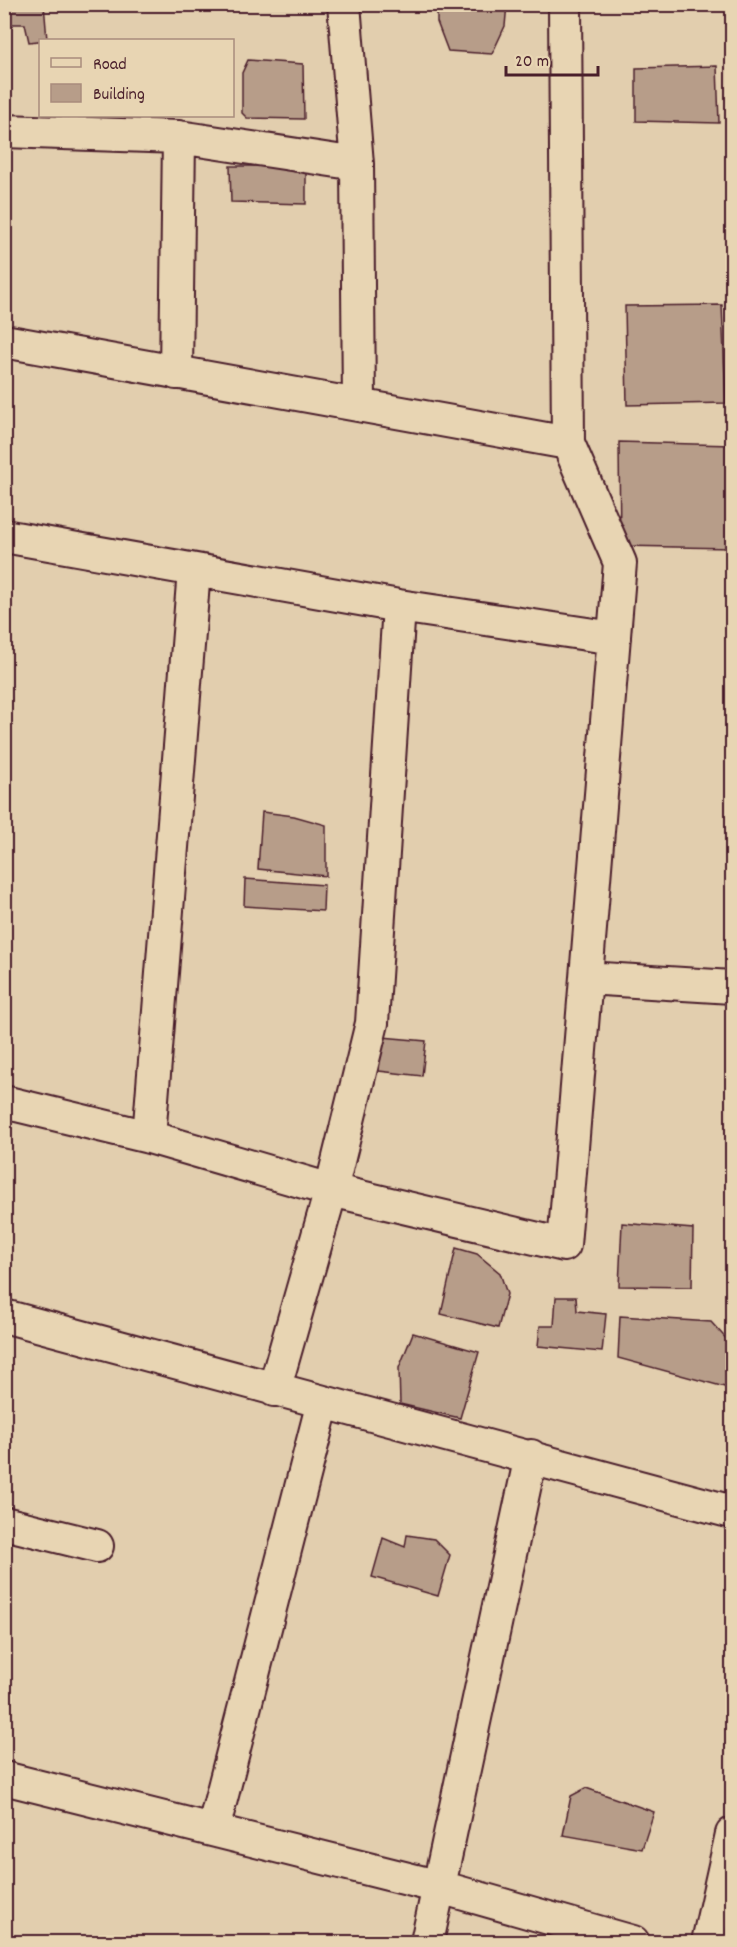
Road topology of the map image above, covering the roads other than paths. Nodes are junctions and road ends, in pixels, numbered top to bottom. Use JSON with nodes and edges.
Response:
{"nodes":[{"id":1,"x":344,"y":4,"type":"edge"},
{"id":2,"x":565,"y":4,"type":"edge"},
{"id":3,"x":4,"y":131,"type":"edge"},
{"id":4,"x":179,"y":137,"type":"junction"},
{"id":5,"x":357,"y":164,"type":"junction"},
{"id":6,"x":5,"y":345,"type":"edge"},
{"id":7,"x":176,"y":373,"type":"junction"},
{"id":8,"x":359,"y":405,"type":"junction"},
{"id":9,"x":568,"y":443,"type":"junction"},
{"id":10,"x":4,"y":536,"type":"edge"},
{"id":11,"x":194,"y":570,"type":"junction"},
{"id":12,"x":399,"y":606,"type":"junction"},
{"id":13,"x":614,"y":638,"type":"junction"},
{"id":14,"x":586,"y":978,"type":"junction"},
{"id":15,"x":732,"y":987,"type":"edge"},
{"id":16,"x":4,"y":1102,"type":"edge"},
{"id":17,"x":149,"y":1137,"type":"junction"},
{"id":18,"x":331,"y":1190,"type":"junction"},
{"id":19,"x":4,"y":1316,"type":"edge"},
{"id":20,"x":274,"y":1390,"type":"junction"},
{"id":21,"x":323,"y":1402,"type":"junction"},
{"id":22,"x":531,"y":1456,"type":"junction"},
{"id":23,"x":732,"y":1512,"type":"edge"},
{"id":24,"x":4,"y":1523,"type":"edge"},
{"id":25,"x":97,"y":1546,"type":"dead end"},
{"id":26,"x":4,"y":1778,"type":"edge"},
{"id":27,"x":213,"y":1830,"type":"junction"},
{"id":28,"x":732,"y":1834,"type":"edge"},
{"id":29,"x":440,"y":1887,"type":"junction"},
{"id":30,"x":427,"y":1942,"type":"edge"},
{"id":31,"x":633,"y":1942,"type":"edge"},
{"id":32,"x":708,"y":1942,"type":"edge"}],
"edges":[{"from":1,"to":5,"type":"street"},
{"from":2,"to":9,"type":"street"},
{"from":3,"to":4,"type":"street"},
{"from":4,"to":5,"type":"street"},
{"from":4,"to":7,"type":"street"},
{"from":5,"to":8,"type":"street"},
{"from":6,"to":7,"type":"street"},
{"from":7,"to":8,"type":"street"},
{"from":8,"to":9,"type":"street"},
{"from":9,"to":13,"type":"street"},
{"from":10,"to":11,"type":"street"},
{"from":11,"to":12,"type":"street"},
{"from":11,"to":17,"type":"street"},
{"from":12,"to":13,"type":"street"},
{"from":12,"to":18,"type":"street"},
{"from":13,"to":14,"type":"street"},
{"from":14,"to":15,"type":"street"},
{"from":14,"to":18,"type":"street"},
{"from":16,"to":17,"type":"street"},
{"from":17,"to":18,"type":"street"},
{"from":18,"to":20,"type":"street"},
{"from":19,"to":20,"type":"street"},
{"from":20,"to":21,"type":"street"},
{"from":21,"to":22,"type":"street"},
{"from":21,"to":27,"type":"street"},
{"from":22,"to":23,"type":"street"},
{"from":22,"to":29,"type":"street"},
{"from":24,"to":25,"type":"street"},
{"from":26,"to":27,"type":"street"},
{"from":27,"to":29,"type":"street"},
{"from":28,"to":32,"type":"street"},
{"from":29,"to":30,"type":"street"},
{"from":29,"to":31,"type":"street"}]}
